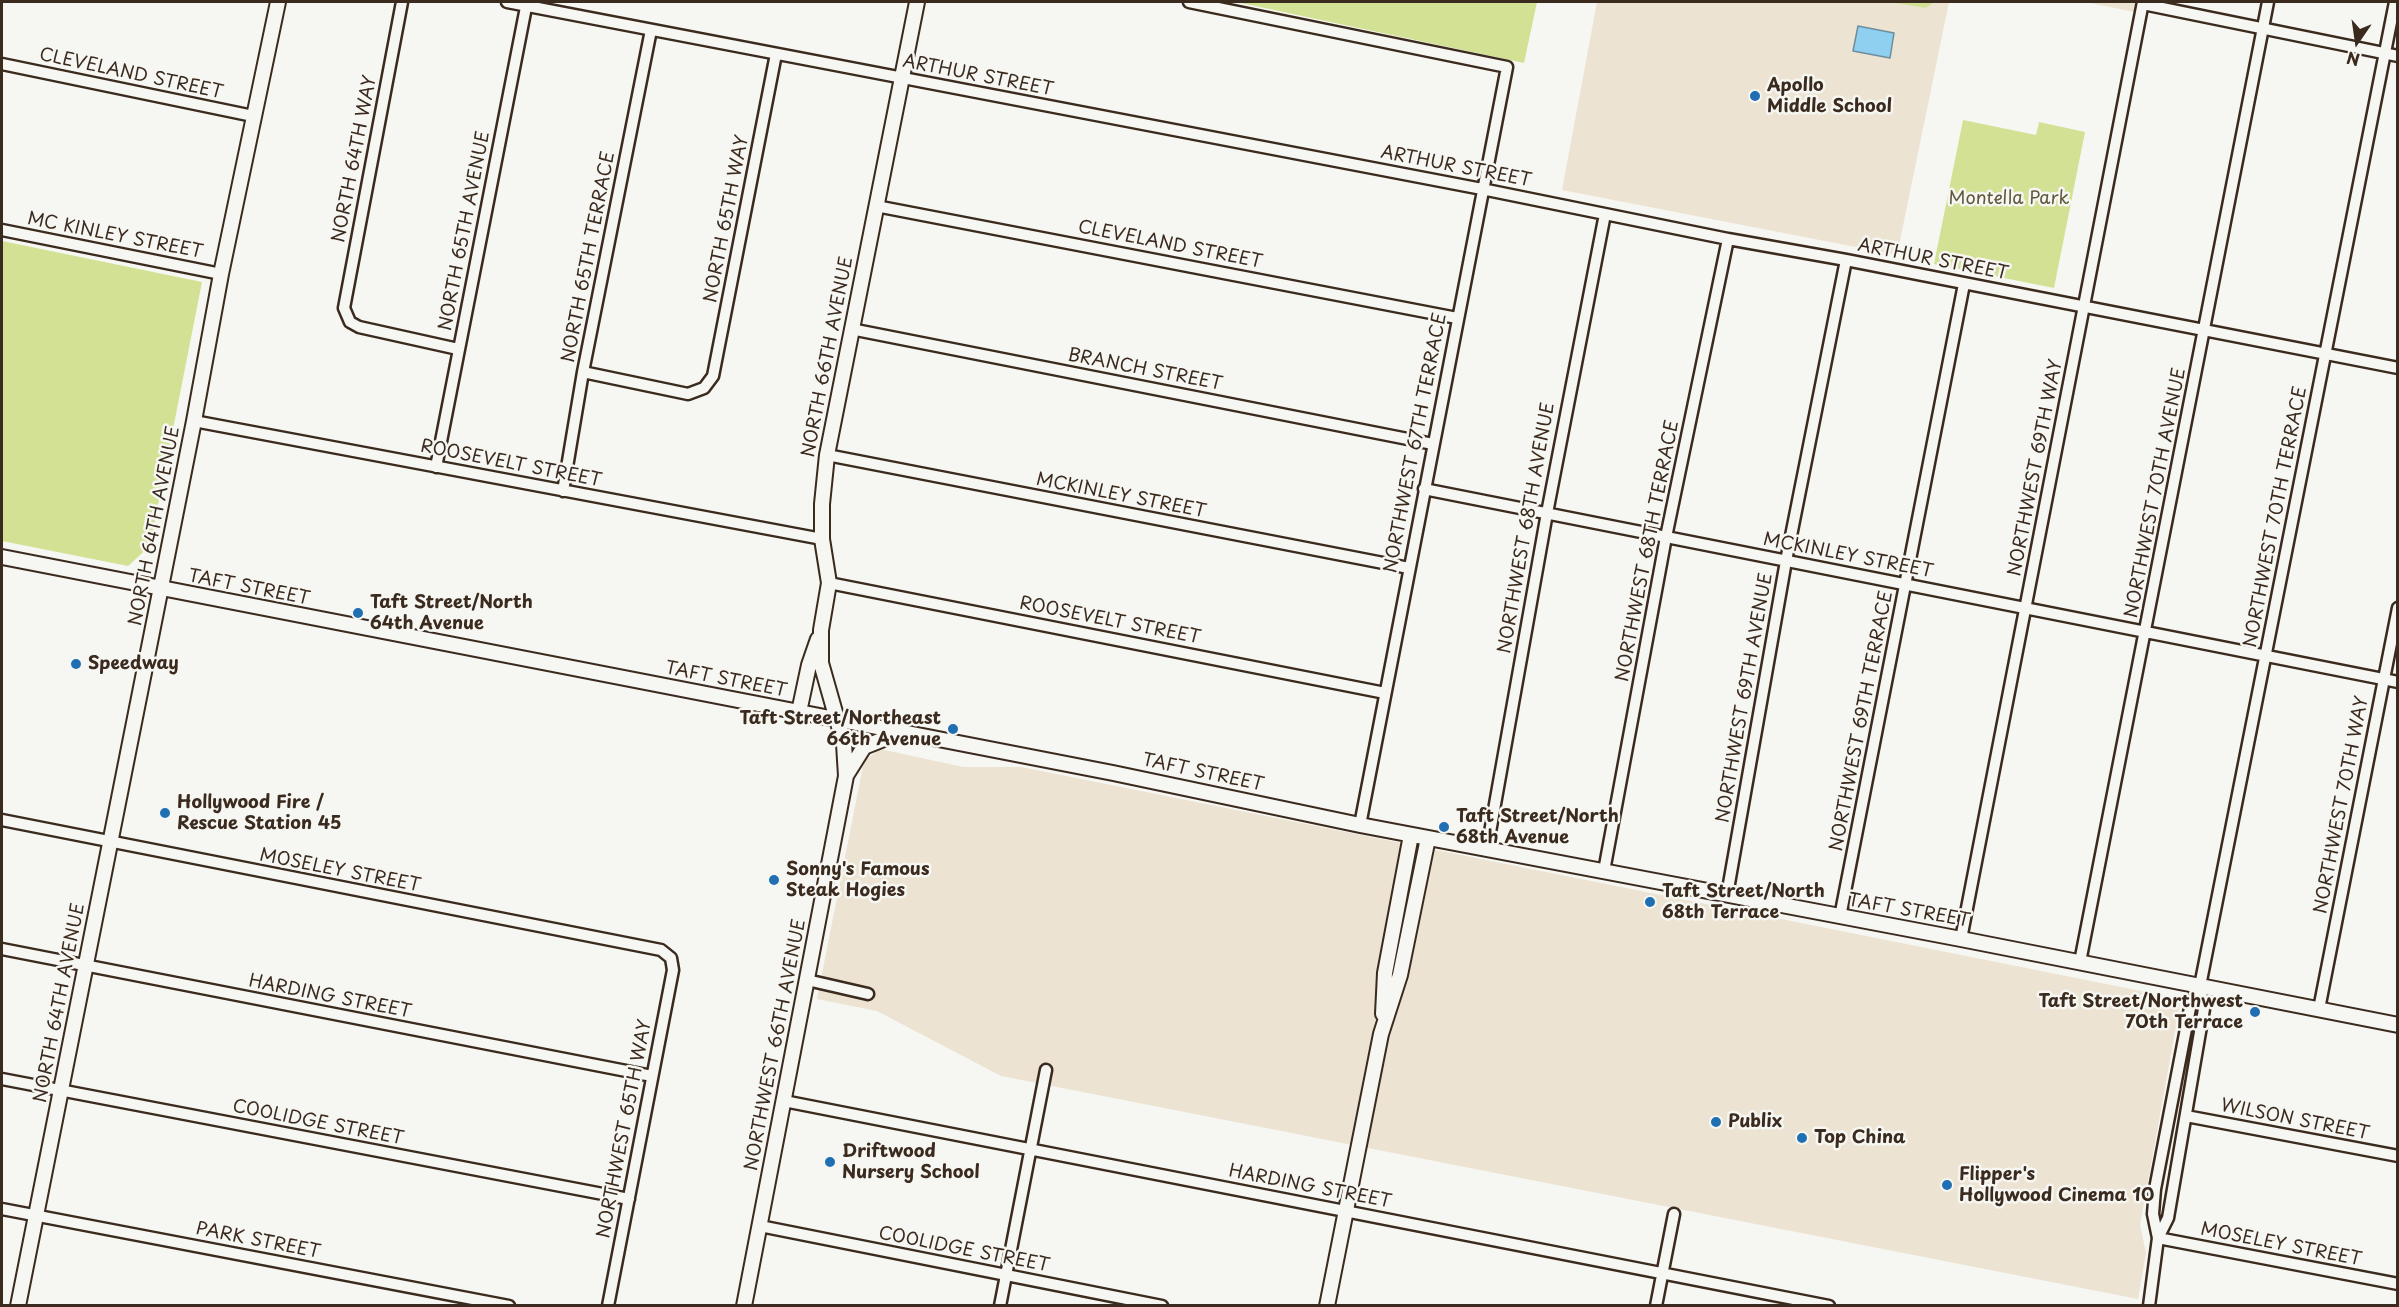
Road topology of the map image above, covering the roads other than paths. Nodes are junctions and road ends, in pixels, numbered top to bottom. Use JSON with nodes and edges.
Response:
{"nodes":[{"id":1,"x":278,"y":2,"type":"edge"},
{"id":2,"x":402,"y":2,"type":"edge"},
{"id":3,"x":507,"y":2,"type":"edge"},
{"id":4,"x":916,"y":2,"type":"edge"},
{"id":5,"x":1189,"y":2,"type":"edge"},
{"id":6,"x":2268,"y":2,"type":"edge"},
{"id":7,"x":2395,"y":2,"type":"edge"},
{"id":8,"x":2143,"y":3,"type":"edge"},
{"id":9,"x":527,"y":4,"type":"edge"},
{"id":10,"x":2263,"y":29,"type":"junction"},
{"id":11,"x":651,"y":30,"type":"junction"},
{"id":12,"x":776,"y":54,"type":"junction"},
{"id":13,"x":2385,"y":54,"type":"junction"},
{"id":14,"x":2397,"y":56,"type":"edge"},
{"id":15,"x":2,"y":64,"type":"edge"},
{"id":16,"x":903,"y":79,"type":"junction"},
{"id":17,"x":254,"y":116,"type":"junction"},
{"id":18,"x":1482,"y":189,"type":"junction"},
{"id":19,"x":876,"y":206,"type":"junction"},
{"id":20,"x":1605,"y":214,"type":"junction"},
{"id":21,"x":2,"y":230,"type":"edge"},
{"id":22,"x":1728,"y":239,"type":"junction"},
{"id":23,"x":1846,"y":260,"type":"junction"},
{"id":24,"x":222,"y":274,"type":"junction"},
{"id":25,"x":1964,"y":284,"type":"junction"},
{"id":26,"x":2084,"y":307,"type":"junction"},
{"id":27,"x":1457,"y":318,"type":"junction"},
{"id":28,"x":851,"y":329,"type":"junction"},
{"id":29,"x":2205,"y":330,"type":"junction"},
{"id":30,"x":458,"y":349,"type":"junction"},
{"id":31,"x":2325,"y":353,"type":"junction"},
{"id":32,"x":2397,"y":368,"type":"edge"},
{"id":33,"x":583,"y":372,"type":"junction"},
{"id":34,"x":194,"y":422,"type":"junction"},
{"id":35,"x":1433,"y":444,"type":"junction"},
{"id":36,"x":827,"y":456,"type":"junction"},
{"id":37,"x":436,"y":467,"type":"junction"},
{"id":38,"x":1424,"y":489,"type":"junction"},
{"id":39,"x":562,"y":490,"type":"junction"},
{"id":40,"x":1547,"y":513,"type":"junction"},
{"id":41,"x":1666,"y":537,"type":"junction"},
{"id":42,"x":822,"y":539,"type":"junction"},
{"id":43,"x":2,"y":557,"type":"edge"},
{"id":44,"x":1786,"y":561,"type":"junction"},
{"id":45,"x":1409,"y":568,"type":"junction"},
{"id":46,"x":829,"y":583,"type":"junction"},
{"id":47,"x":1906,"y":584,"type":"junction"},
{"id":48,"x":160,"y":589,"type":"junction"},
{"id":49,"x":2026,"y":607,"type":"junction"},
{"id":50,"x":2397,"y":608,"type":"edge"},
{"id":51,"x":821,"y":630,"type":"junction"},
{"id":52,"x":2145,"y":631,"type":"junction"},
{"id":53,"x":2266,"y":655,"type":"junction"},
{"id":54,"x":2384,"y":679,"type":"junction"},
{"id":55,"x":2397,"y":682,"type":"edge"},
{"id":56,"x":1385,"y":693,"type":"junction"},
{"id":57,"x":799,"y":712,"type":"junction"},
{"id":58,"x":838,"y":720,"type":"junction"},
{"id":59,"x":901,"y":732,"type":"junction"},
{"id":60,"x":846,"y":776,"type":"junction"},
{"id":61,"x":2,"y":820,"type":"edge"},
{"id":62,"x":1360,"y":825,"type":"junction"},
{"id":63,"x":1411,"y":835,"type":"junction"},
{"id":64,"x":1428,"y":838,"type":"junction"},
{"id":65,"x":111,"y":843,"type":"junction"},
{"id":66,"x":1487,"y":849,"type":"junction"},
{"id":67,"x":1604,"y":871,"type":"junction"},
{"id":68,"x":1727,"y":895,"type":"junction"},
{"id":69,"x":1840,"y":917,"type":"junction"},
{"id":70,"x":1960,"y":939,"type":"junction"},
{"id":71,"x":2,"y":949,"type":"edge"},
{"id":72,"x":671,"y":958,"type":"joint"},
{"id":73,"x":2080,"y":963,"type":"junction"},
{"id":74,"x":86,"y":966,"type":"junction"},
{"id":75,"x":807,"y":980,"type":"junction"},
{"id":76,"x":2200,"y":986,"type":"junction"},
{"id":77,"x":868,"y":994,"type":"dead end"},
{"id":78,"x":2319,"y":1009,"type":"junction"},
{"id":79,"x":2397,"y":1025,"type":"edge"},
{"id":80,"x":1381,"y":1034,"type":"junction"},
{"id":81,"x":1046,"y":1070,"type":"dead end"},
{"id":82,"x":652,"y":1076,"type":"junction"},
{"id":83,"x":2,"y":1079,"type":"edge"},
{"id":84,"x":61,"y":1091,"type":"junction"},
{"id":85,"x":784,"y":1101,"type":"junction"},
{"id":86,"x":2186,"y":1116,"type":"junction"},
{"id":87,"x":1030,"y":1150,"type":"junction"},
{"id":88,"x":2397,"y":1156,"type":"edge"},
{"id":89,"x":629,"y":1199,"type":"junction"},
{"id":90,"x":2,"y":1209,"type":"edge"},
{"id":91,"x":1346,"y":1211,"type":"junction"},
{"id":92,"x":1674,"y":1214,"type":"dead end"},
{"id":93,"x":36,"y":1216,"type":"junction"},
{"id":94,"x":760,"y":1226,"type":"junction"},
{"id":95,"x":2157,"y":1238,"type":"junction"},
{"id":96,"x":1663,"y":1274,"type":"junction"},
{"id":97,"x":1006,"y":1275,"type":"junction"},
{"id":98,"x":2397,"y":1284,"type":"edge"},
{"id":99,"x":18,"y":1305,"type":"edge"},
{"id":100,"x":508,"y":1305,"type":"edge"},
{"id":101,"x":608,"y":1305,"type":"edge"},
{"id":102,"x":744,"y":1305,"type":"edge"},
{"id":103,"x":1000,"y":1305,"type":"edge"},
{"id":104,"x":1162,"y":1305,"type":"edge"},
{"id":105,"x":1327,"y":1305,"type":"edge"},
{"id":106,"x":1656,"y":1305,"type":"edge"},
{"id":107,"x":1829,"y":1305,"type":"edge"},
{"id":108,"x":2149,"y":1305,"type":"edge"}],
"edges":[{"from":1,"to":17,"type":"street","name":"NORTH 64TH AVENUE"},
{"from":2,"to":30,"type":"street","name":"NORTH 64TH WAY"},
{"from":3,"to":9,"type":"street","name":"ARTHUR STREET"},
{"from":4,"to":16,"type":"street","name":"NORTH 66TH AVENUE"},
{"from":5,"to":18,"type":"street","name":"NORTHWEST 67TH TERRACE"},
{"from":6,"to":10,"type":"street","name":"NORTHWEST 70TH AVENUE"},
{"from":7,"to":13,"type":"street","name":"NORTHWEST 70TH TERRACE"},
{"from":8,"to":10,"type":"street"},
{"from":8,"to":26,"type":"street","name":"NORTHWEST 69TH WAY"},
{"from":9,"to":11,"type":"street","name":"ARTHUR STREET"},
{"from":9,"to":30,"type":"street","name":"NORTH 65TH AVENUE"},
{"from":10,"to":13,"type":"street"},
{"from":10,"to":29,"type":"street","name":"NORTHWEST 70TH AVENUE"},
{"from":11,"to":12,"type":"street","name":"ARTHUR STREET"},
{"from":11,"to":33,"type":"street","name":"NORTH 65TH TERRACE"},
{"from":12,"to":16,"type":"street","name":"ARTHUR STREET"},
{"from":12,"to":33,"type":"street","name":"NORTH 65TH WAY"},
{"from":13,"to":14,"type":"street"},
{"from":13,"to":31,"type":"street","name":"NORTHWEST 70TH TERRACE"},
{"from":15,"to":17,"type":"street","name":"CLEVELAND STREET"},
{"from":16,"to":18,"type":"street","name":"ARTHUR STREET"},
{"from":16,"to":19,"type":"street","name":"NORTH 66TH AVENUE"},
{"from":17,"to":24,"type":"street","name":"NORTH 64TH AVENUE"},
{"from":18,"to":20,"type":"street","name":"ARTHUR STREET"},
{"from":18,"to":27,"type":"street","name":"NORTHWEST 67TH TERRACE"},
{"from":19,"to":27,"type":"street","name":"CLEVELAND STREET"},
{"from":19,"to":28,"type":"street","name":"NORTH 66TH AVENUE"},
{"from":20,"to":22,"type":"street","name":"ARTHUR STREET"},
{"from":20,"to":40,"type":"street","name":"NORTHWEST 68TH AVENUE"},
{"from":21,"to":24,"type":"street","name":"MC KINLEY STREET"},
{"from":22,"to":23,"type":"street","name":"ARTHUR STREET"},
{"from":22,"to":41,"type":"street","name":"NORTHWEST 68TH TERRACE"},
{"from":23,"to":25,"type":"street","name":"ARTHUR STREET"},
{"from":23,"to":44,"type":"street","name":"NORTHWEST 69TH AVENUE"},
{"from":24,"to":34,"type":"street","name":"NORTH 64TH AVENUE"},
{"from":25,"to":26,"type":"street","name":"ARTHUR STREET"},
{"from":25,"to":47,"type":"street","name":"NORTHWEST 69TH TERRACE"},
{"from":26,"to":29,"type":"street","name":"ARTHUR STREET"},
{"from":26,"to":49,"type":"street","name":"NORTHWEST 69TH WAY"},
{"from":27,"to":35,"type":"street","name":"NORTHWEST 67TH TERRACE"},
{"from":28,"to":35,"type":"street","name":"BRANCH STREET"},
{"from":28,"to":36,"type":"street","name":"NORTH 66TH AVENUE"},
{"from":29,"to":31,"type":"street","name":"ARTHUR STREET"},
{"from":29,"to":52,"type":"street","name":"NORTHWEST 70TH AVENUE"},
{"from":30,"to":37,"type":"street","name":"NORTH 65TH AVENUE"},
{"from":31,"to":32,"type":"street","name":"ARTHUR STREET"},
{"from":31,"to":53,"type":"street","name":"NORTHWEST 70TH TERRACE"},
{"from":33,"to":39,"type":"street","name":"NORTH 65TH TERRACE"},
{"from":34,"to":37,"type":"street","name":"ROOSEVELT STREET"},
{"from":34,"to":48,"type":"street","name":"NORTH 64TH AVENUE"},
{"from":35,"to":38,"type":"street","name":"NORTHWEST 67TH TERRACE"},
{"from":36,"to":42,"type":"street","name":"NORTH 66TH AVENUE"},
{"from":36,"to":45,"type":"street","name":"MCKINLEY STREET"},
{"from":37,"to":39,"type":"street","name":"ROOSEVELT STREET"},
{"from":38,"to":40,"type":"street","name":"MCKINLEY STREET"},
{"from":38,"to":45,"type":"street","name":"NORTHWEST 67TH TERRACE"},
{"from":39,"to":42,"type":"street","name":"ROOSEVELT STREET"},
{"from":40,"to":41,"type":"street","name":"MCKINLEY STREET"},
{"from":40,"to":66,"type":"street","name":"NORTHWEST 68TH AVENUE"},
{"from":41,"to":44,"type":"street","name":"MCKINLEY STREET"},
{"from":41,"to":67,"type":"street","name":"NORTHWEST 68TH TERRACE"},
{"from":42,"to":46,"type":"street","name":"NORTH 66TH AVENUE"},
{"from":43,"to":48,"type":"street","name":"TAFT STREET"},
{"from":44,"to":47,"type":"street","name":"MCKINLEY STREET"},
{"from":44,"to":68,"type":"street","name":"NORTHWEST 69TH AVENUE"},
{"from":45,"to":56,"type":"street","name":"NORTHWEST 67TH TERRACE"},
{"from":46,"to":51,"type":"street","name":"NORTH 66TH AVENUE"},
{"from":46,"to":56,"type":"street","name":"ROOSEVELT STREET"},
{"from":47,"to":49,"type":"street","name":"MCKINLEY STREET"},
{"from":47,"to":69,"type":"street","name":"NORTHWEST 69TH TERRACE"},
{"from":48,"to":57,"type":"street","name":"TAFT STREET"},
{"from":48,"to":65,"type":"street","name":"NORTH 64TH AVENUE"},
{"from":49,"to":52,"type":"street","name":"MCKINLEY STREET"},
{"from":49,"to":70,"type":"street","name":"NORTHWEST 69TH WAY"},
{"from":50,"to":54,"type":"street","name":"NORTHWEST 70TH WAY"},
{"from":51,"to":57,"type":"street"},
{"from":51,"to":58,"type":"street","name":"NORTH 66TH AVENUE"},
{"from":52,"to":53,"type":"street","name":"MCKINLEY STREET"},
{"from":52,"to":73,"type":"street","name":"NORTHWEST 70TH AVENUE"},
{"from":53,"to":54,"type":"street"},
{"from":53,"to":76,"type":"street","name":"NORTHWEST 70TH TERRACE"},
{"from":54,"to":55,"type":"street"},
{"from":54,"to":78,"type":"street","name":"NORTHWEST 70TH WAY"},
{"from":56,"to":62,"type":"street","name":"NORTHWEST 67TH TERRACE"},
{"from":57,"to":58,"type":"street","name":"TAFT STREET"},
{"from":58,"to":59,"type":"street","name":"TAFT STREET"},
{"from":58,"to":60,"type":"street","name":"NORTHWEST 66TH AVENUE"},
{"from":59,"to":60,"type":"street"},
{"from":59,"to":62,"type":"street","name":"TAFT STREET"},
{"from":60,"to":75,"type":"street","name":"NORTHWEST 66TH AVENUE"},
{"from":61,"to":65,"type":"street","name":"MOSELEY STREET"},
{"from":62,"to":63,"type":"street","name":"TAFT STREET"},
{"from":63,"to":64,"type":"street","name":"TAFT STREET"},
{"from":63,"to":80,"type":"street"},
{"from":64,"to":66,"type":"street","name":"TAFT STREET"},
{"from":64,"to":80,"type":"street"},
{"from":65,"to":72,"type":"street","name":"MOSELEY STREET"},
{"from":65,"to":74,"type":"street","name":"NORTH 64TH AVENUE"},
{"from":66,"to":67,"type":"street","name":"TAFT STREET"},
{"from":67,"to":68,"type":"street","name":"TAFT STREET"},
{"from":68,"to":69,"type":"street","name":"TAFT STREET"},
{"from":69,"to":70,"type":"street","name":"TAFT STREET"},
{"from":70,"to":73,"type":"street","name":"TAFT STREET"},
{"from":71,"to":74,"type":"street","name":"HARDING STREET"},
{"from":72,"to":82,"type":"street","name":"NORTHWEST 65TH WAY"},
{"from":73,"to":76,"type":"street","name":"TAFT STREET"},
{"from":74,"to":82,"type":"street","name":"HARDING STREET"},
{"from":74,"to":84,"type":"street","name":"NORTH 64TH AVENUE"},
{"from":75,"to":77,"type":"street"},
{"from":75,"to":85,"type":"street","name":"NORTHWEST 66TH AVENUE"},
{"from":76,"to":78,"type":"street","name":"TAFT STREET"},
{"from":76,"to":86,"type":"street"},
{"from":76,"to":95,"type":"street"},
{"from":78,"to":79,"type":"street","name":"TAFT STREET"},
{"from":80,"to":91,"type":"street"},
{"from":81,"to":87,"type":"street"},
{"from":82,"to":89,"type":"street","name":"NORTHWEST 65TH WAY"},
{"from":83,"to":84,"type":"street","name":"COOLIDGE STREET"},
{"from":84,"to":89,"type":"street","name":"COOLIDGE STREET"},
{"from":84,"to":93,"type":"street","name":"NORTH 64TH AVENUE"},
{"from":85,"to":87,"type":"street","name":"HARDING STREET"},
{"from":85,"to":94,"type":"street","name":"NORTHWEST 66TH AVENUE"},
{"from":86,"to":88,"type":"street","name":"WILSON STREET"},
{"from":86,"to":95,"type":"street"},
{"from":87,"to":91,"type":"street","name":"HARDING STREET"},
{"from":87,"to":97,"type":"street"},
{"from":89,"to":101,"type":"street","name":"NORTHWEST 65TH WAY"},
{"from":90,"to":93,"type":"street","name":"PARK STREET"},
{"from":91,"to":96,"type":"street","name":"HARDING STREET"},
{"from":91,"to":105,"type":"street"},
{"from":92,"to":96,"type":"street"},
{"from":93,"to":99,"type":"street","name":"NORTH 64TH AVENUE"},
{"from":93,"to":100,"type":"street","name":"PARK STREET"},
{"from":94,"to":97,"type":"street","name":"COOLIDGE STREET"},
{"from":94,"to":102,"type":"street","name":"NORTHWEST 66TH AVENUE"},
{"from":95,"to":98,"type":"street","name":"MOSELEY STREET"},
{"from":95,"to":108,"type":"street"},
{"from":96,"to":106,"type":"street"},
{"from":96,"to":107,"type":"street","name":"HARDING STREET"},
{"from":97,"to":103,"type":"street"},
{"from":97,"to":104,"type":"street","name":"COOLIDGE STREET"}]}
